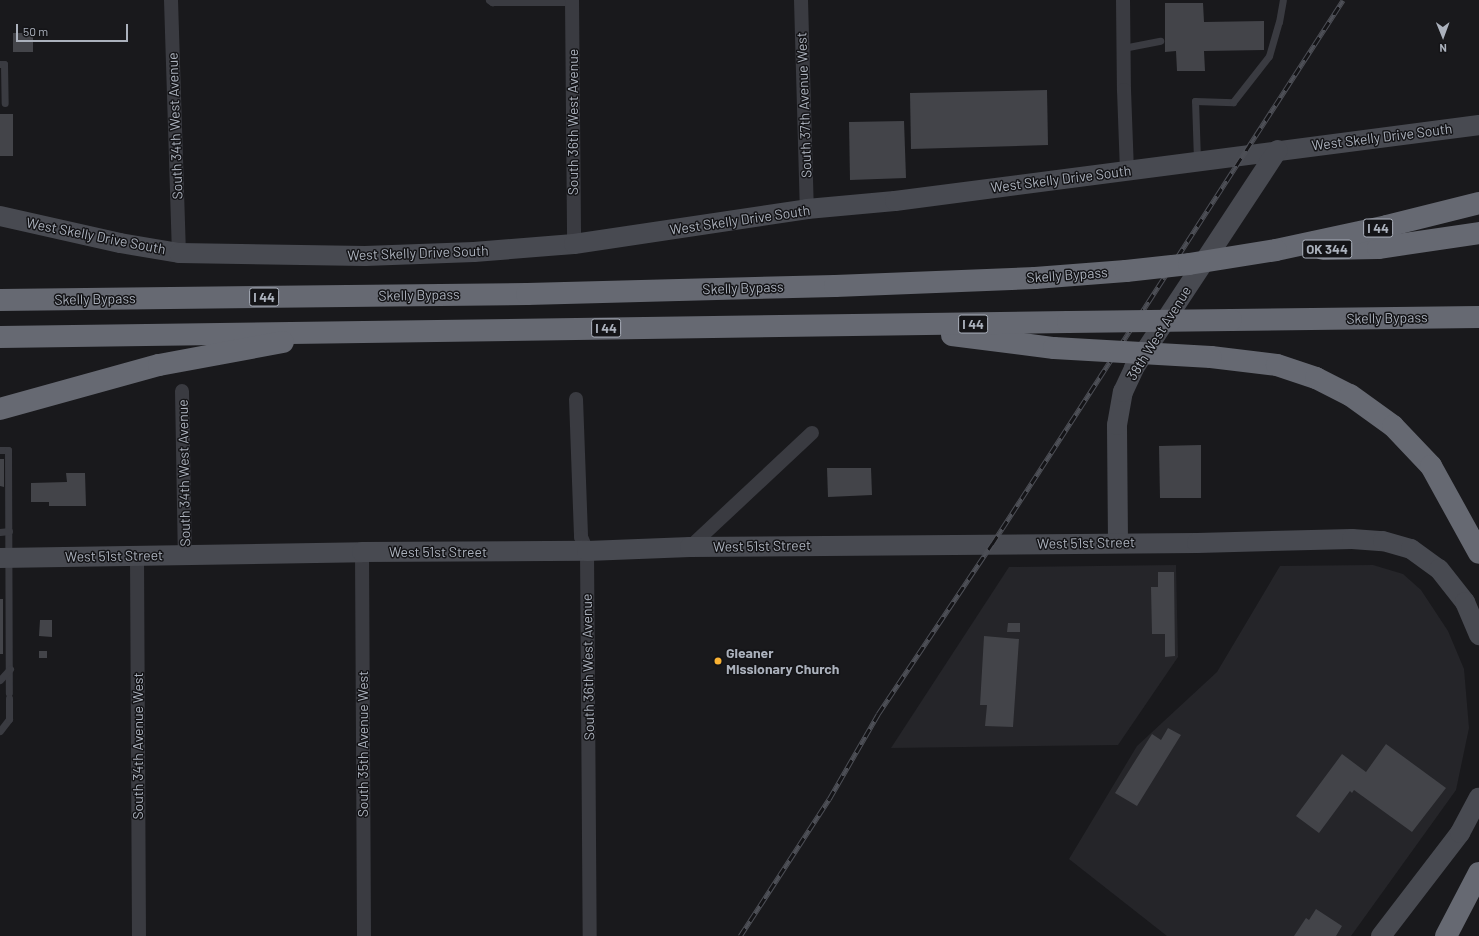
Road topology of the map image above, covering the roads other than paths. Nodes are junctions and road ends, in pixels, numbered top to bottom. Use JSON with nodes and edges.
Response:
{"nodes":[{"id":1,"x":171,"y":0,"type":"edge"},
{"id":2,"x":489,"y":0,"type":"edge"},
{"id":3,"x":801,"y":0,"type":"edge"},
{"id":4,"x":1123,"y":0,"type":"edge"},
{"id":5,"x":1283,"y":0,"type":"edge"},
{"id":6,"x":572,"y":1,"type":"edge"},
{"id":7,"x":1160,"y":41,"type":"dead end"},
{"id":8,"x":1123,"y":48,"type":"junction"},
{"id":9,"x":0,"y":64,"type":"edge"},
{"id":10,"x":5,"y":103,"type":"dead end"},
{"id":11,"x":1479,"y":125,"type":"edge"},
{"id":12,"x":1278,"y":150,"type":"junction"},
{"id":13,"x":1197,"y":162,"type":"junction"},
{"id":14,"x":1127,"y":170,"type":"junction"},
{"id":15,"x":1479,"y":203,"type":"edge"},
{"id":16,"x":807,"y":210,"type":"junction"},
{"id":17,"x":0,"y":216,"type":"edge"},
{"id":18,"x":1479,"y":233,"type":"edge"},
{"id":19,"x":574,"y":244,"type":"junction"},
{"id":20,"x":1276,"y":250,"type":"junction"},
{"id":21,"x":179,"y":253,"type":"junction"},
{"id":22,"x":0,"y":300,"type":"edge"},
{"id":23,"x":1479,"y":317,"type":"edge"},
{"id":24,"x":1405,"y":318,"type":"junction"},
{"id":25,"x":878,"y":325,"type":"junction"},
{"id":26,"x":1479,"y":329,"type":"edge"},
{"id":27,"x":333,"y":331,"type":"junction"},
{"id":28,"x":0,"y":337,"type":"edge"},
{"id":29,"x":182,"y":391,"type":"dead end"},
{"id":30,"x":576,"y":399,"type":"dead end"},
{"id":31,"x":0,"y":409,"type":"edge"},
{"id":32,"x":812,"y":433,"type":"dead end"},
{"id":33,"x":0,"y":450,"type":"edge"},
{"id":34,"x":9,"y":531,"type":"junction"},
{"id":35,"x":0,"y":532,"type":"edge"},
{"id":36,"x":1118,"y":542,"type":"junction"},
{"id":37,"x":690,"y":547,"type":"junction"},
{"id":38,"x":587,"y":551,"type":"junction"},
{"id":39,"x":362,"y":552,"type":"junction"},
{"id":40,"x":1479,"y":553,"type":"edge"},
{"id":41,"x":185,"y":555,"type":"junction"},
{"id":42,"x":137,"y":556,"type":"junction"},
{"id":43,"x":5,"y":558,"type":"edge"},
{"id":44,"x":1479,"y":634,"type":"edge"},
{"id":45,"x":0,"y":669,"type":"edge"},
{"id":46,"x":10,"y":669,"type":"junction"},
{"id":47,"x":0,"y":680,"type":"edge"},
{"id":48,"x":0,"y":731,"type":"edge"},
{"id":49,"x":1479,"y":798,"type":"edge"},
{"id":50,"x":1479,"y":874,"type":"edge"},
{"id":51,"x":1479,"y":899,"type":"edge"},
{"id":52,"x":139,"y":936,"type":"edge"},
{"id":53,"x":364,"y":936,"type":"edge"},
{"id":54,"x":590,"y":936,"type":"edge"},
{"id":55,"x":1381,"y":936,"type":"edge"},
{"id":56,"x":1446,"y":936,"type":"edge"},
{"id":57,"x":1451,"y":936,"type":"edge"}],
"edges":[{"from":1,"to":21,"type":"street","name":"South 34th West Avenue"},
{"from":2,"to":6,"type":"lane"},
{"from":3,"to":16,"type":"street","name":"South 37th Avenue West"},
{"from":4,"to":8,"type":"street"},
{"from":5,"to":13,"type":"lane"},
{"from":6,"to":19,"type":"street","name":"South 36th West Avenue"},
{"from":7,"to":8,"type":"lane"},
{"from":8,"to":14,"type":"street"},
{"from":9,"to":10,"type":"lane"},
{"from":11,"to":12,"type":"street","name":"West Skelly Drive South"},
{"from":12,"to":13,"type":"street","name":"West Skelly Drive South"},
{"from":12,"to":36,"type":"street","name":"38th West Avenue"},
{"from":13,"to":14,"type":"street","name":"West Skelly Drive South"},
{"from":14,"to":16,"type":"street","name":"West Skelly Drive South"},
{"from":15,"to":20,"type":"highway","name":"Skelly Bypass","number":"I 44"},
{"from":16,"to":19,"type":"street","name":"West Skelly Drive South"},
{"from":17,"to":21,"type":"street","name":"West Skelly Drive South"},
{"from":18,"to":20,"type":"highway","number":"OK 344"},
{"from":19,"to":21,"type":"street","name":"West Skelly Drive South"},
{"from":20,"to":22,"type":"highway","name":"Skelly Bypass","number":"I 44","bridge":true},
{"from":23,"to":24,"type":"highway","name":"Skelly Bypass","number":"I 44"},
{"from":24,"to":25,"type":"highway","name":"Skelly Bypass","number":"I 44","bridge":true},
{"from":24,"to":26,"type":"highway"},
{"from":25,"to":27,"type":"highway","name":"Skelly Bypass","number":"I 44"},
{"from":25,"to":40,"type":"highway","bridge":true},
{"from":27,"to":28,"type":"highway","name":"Skelly Bypass","number":"I 44"},
{"from":27,"to":31,"type":"highway"},
{"from":29,"to":41,"type":"street","name":"South 34th West Avenue"},
{"from":30,"to":38,"type":"street","name":"South 36th West Avenue"},
{"from":32,"to":37,"type":"street"},
{"from":33,"to":34,"type":"lane"},
{"from":34,"to":35,"type":"lane"},
{"from":34,"to":43,"type":"lane"},
{"from":36,"to":37,"type":"street","name":"West 51st Street"},
{"from":36,"to":44,"type":"street","name":"West 51st Street"},
{"from":37,"to":38,"type":"street","name":"West 51st Street"},
{"from":38,"to":39,"type":"street","name":"West 51st Street"},
{"from":38,"to":54,"type":"street","name":"South 36th West Avenue"},
{"from":39,"to":41,"type":"street","name":"West 51st Street"},
{"from":39,"to":53,"type":"street","name":"South 35th Avenue West"},
{"from":41,"to":42,"type":"street","name":"West 51st Street"},
{"from":42,"to":43,"type":"street","name":"West 51st Street"},
{"from":42,"to":52,"type":"street","name":"South 34th Avenue West"},
{"from":43,"to":46,"type":"lane"},
{"from":45,"to":46,"type":"lane"},
{"from":46,"to":47,"type":"lane"},
{"from":46,"to":48,"type":"lane"},
{"from":49,"to":55,"type":"street"},
{"from":50,"to":56,"type":"highway"},
{"from":51,"to":57,"type":"highway"}]}
